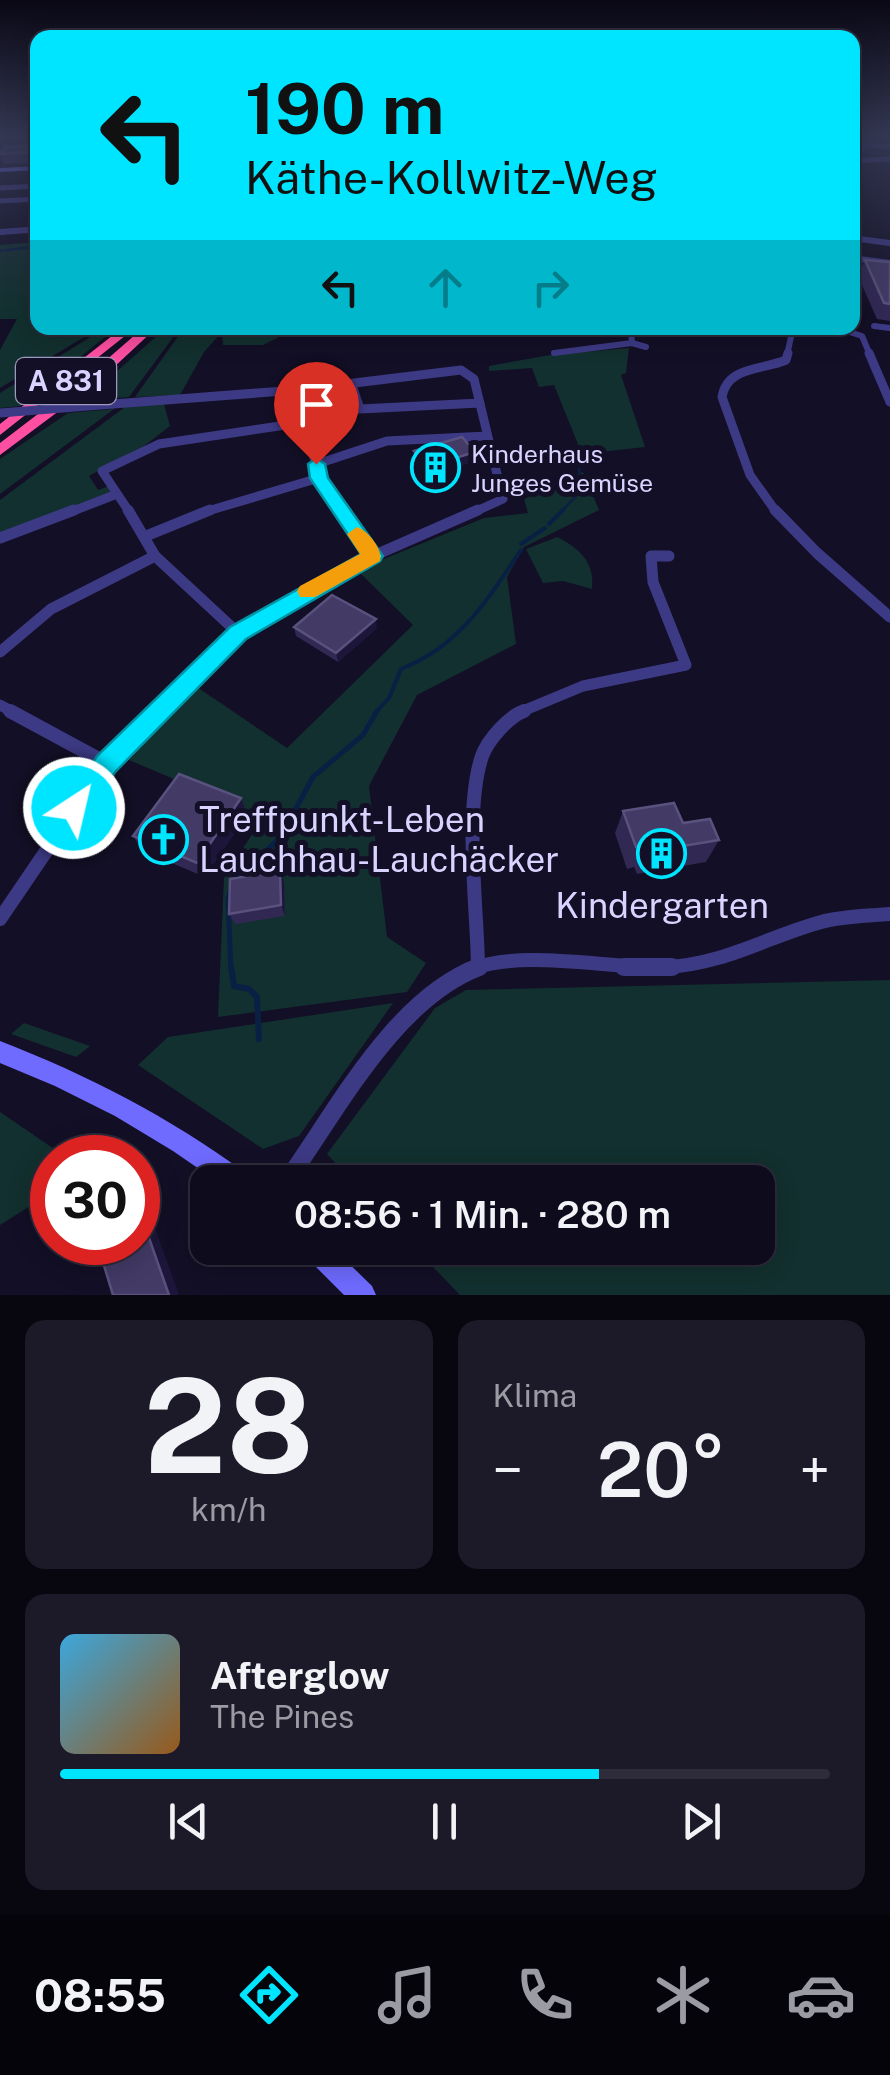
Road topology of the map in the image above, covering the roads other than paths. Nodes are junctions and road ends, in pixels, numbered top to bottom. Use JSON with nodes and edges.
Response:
{"nodes":[{"id":1,"x":30,"y":199,"type":"edge"},
{"id":2,"x":0,"y":201,"type":"edge"},
{"id":3,"x":30,"y":230,"type":"edge"},
{"id":4,"x":0,"y":232,"type":"edge"},
{"id":5,"x":860,"y":239,"type":"edge"},
{"id":6,"x":890,"y":244,"type":"edge"},
{"id":7,"x":860,"y":259,"type":"edge"},
{"id":8,"x":890,"y":262,"type":"edge"},
{"id":9,"x":874,"y":326,"type":"dead end"},
{"id":10,"x":890,"y":328,"type":"edge"},
{"id":11,"x":132,"y":335,"type":"edge"},
{"id":12,"x":132,"y":335,"type":"edge"},
{"id":13,"x":631,"y":335,"type":"edge"},
{"id":14,"x":791,"y":335,"type":"edge"},
{"id":15,"x":859,"y":335,"type":"edge"},
{"id":16,"x":632,"y":343,"type":"junction"},
{"id":17,"x":646,"y":347,"type":"dead end"},
{"id":18,"x":554,"y":352,"type":"dead end"},
{"id":19,"x":885,"y":382,"type":"edge"},
{"id":20,"x":352,"y":385,"type":"junction"},
{"id":21,"x":297,"y":390,"type":"junction"},
{"id":22,"x":890,"y":402,"type":"edge"},
{"id":23,"x":480,"y":403,"type":"junction"},
{"id":24,"x":0,"y":413,"type":"edge"},
{"id":25,"x":306,"y":422,"type":"junction"},
{"id":26,"x":0,"y":430,"type":"edge"},
{"id":27,"x":487,"y":436,"type":"junction"},
{"id":28,"x":0,"y":450,"type":"edge"},
{"id":29,"x":316,"y":464,"type":"junction"},
{"id":30,"x":319,"y":478,"type":"junction"},
{"id":31,"x":117,"y":494,"type":"junction"},
{"id":32,"x":146,"y":536,"type":"junction"},
{"id":33,"x":0,"y":538,"type":"edge"},
{"id":34,"x":155,"y":556,"type":"junction"},
{"id":35,"x":372,"y":556,"type":"junction"},
{"id":36,"x":668,"y":556,"type":"dead end"},
{"id":37,"x":890,"y":617,"type":"edge"},
{"id":38,"x":238,"y":633,"type":"junction"},
{"id":39,"x":0,"y":652,"type":"edge"},
{"id":40,"x":0,"y":705,"type":"edge"},
{"id":41,"x":106,"y":764,"type":"junction"},
{"id":42,"x":890,"y":914,"type":"edge"},
{"id":43,"x":0,"y":919,"type":"edge"},
{"id":44,"x":478,"y":966,"type":"junction"},
{"id":45,"x":0,"y":1052,"type":"edge"},
{"id":46,"x":213,"y":1165,"type":"edge"},
{"id":47,"x":299,"y":1165,"type":"edge"},
{"id":48,"x":332,"y":1265,"type":"edge"},
{"id":49,"x":363,"y":1295,"type":"edge"}],
"edges":[{"from":1,"to":2,"type":"street"},
{"from":3,"to":4,"type":"street"},
{"from":5,"to":6,"type":"street"},
{"from":7,"to":8,"type":"street"},
{"from":9,"to":10,"type":"street"},
{"from":11,"to":26,"type":"highway","number":"A 831"},
{"from":12,"to":28,"type":"highway","number":"A 831"},
{"from":13,"to":16,"type":"street"},
{"from":14,"to":37,"type":"street"},
{"from":15,"to":19,"type":"street"},
{"from":16,"to":17,"type":"street"},
{"from":16,"to":18,"type":"street"},
{"from":19,"to":22,"type":"street"},
{"from":20,"to":21,"type":"street"},
{"from":20,"to":23,"type":"street"},
{"from":20,"to":23,"type":"street"},
{"from":21,"to":24,"type":"street","bridge":true},
{"from":21,"to":25,"type":"street"},
{"from":23,"to":27,"type":"street"},
{"from":25,"to":29,"type":"street"},
{"from":25,"to":31,"type":"street"},
{"from":27,"to":29,"type":"street"},
{"from":27,"to":35,"type":"street"},
{"from":29,"to":30,"type":"street"},
{"from":30,"to":32,"type":"street"},
{"from":30,"to":35,"type":"street"},
{"from":31,"to":32,"type":"street"},
{"from":31,"to":33,"type":"street"},
{"from":32,"to":34,"type":"street"},
{"from":34,"to":38,"type":"street"},
{"from":34,"to":39,"type":"street"},
{"from":35,"to":38,"type":"street"},
{"from":36,"to":44,"type":"street"},
{"from":38,"to":41,"type":"street"},
{"from":40,"to":41,"type":"street"},
{"from":41,"to":43,"type":"street"},
{"from":42,"to":44,"type":"street"},
{"from":44,"to":47,"type":"street"},
{"from":45,"to":46,"type":"street"},
{"from":48,"to":49,"type":"street"}]}
